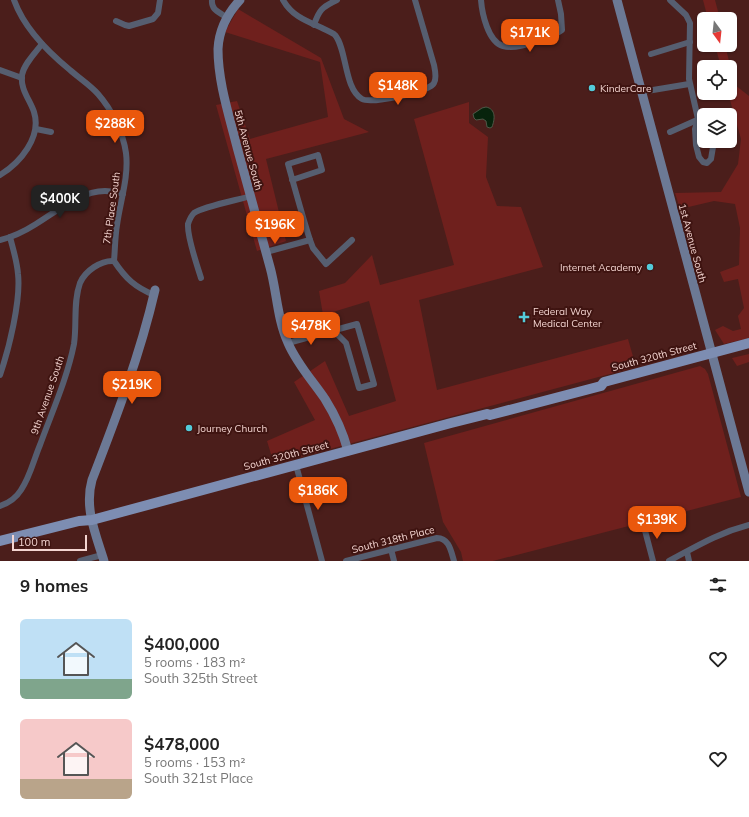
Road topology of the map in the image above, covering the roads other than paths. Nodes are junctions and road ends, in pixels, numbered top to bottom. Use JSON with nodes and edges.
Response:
{"nodes":[{"id":1,"x":14,"y":0,"type":"edge"},
{"id":2,"x":160,"y":0,"type":"edge"},
{"id":3,"x":212,"y":0,"type":"edge"},
{"id":4,"x":240,"y":0,"type":"edge"},
{"id":5,"x":283,"y":0,"type":"edge"},
{"id":6,"x":337,"y":0,"type":"edge"},
{"id":7,"x":415,"y":0,"type":"edge"},
{"id":8,"x":481,"y":0,"type":"edge"},
{"id":9,"x":558,"y":0,"type":"edge"},
{"id":10,"x":617,"y":0,"type":"edge"},
{"id":11,"x":670,"y":0,"type":"edge"},
{"id":12,"x":226,"y":17,"type":"junction"},
{"id":13,"x":116,"y":21,"type":"dead end"},
{"id":14,"x":314,"y":25,"type":"junction"},
{"id":15,"x":690,"y":42,"type":"junction"},
{"id":16,"x":42,"y":44,"type":"junction"},
{"id":17,"x":652,"y":54,"type":"dead end"},
{"id":18,"x":0,"y":70,"type":"edge"},
{"id":19,"x":22,"y":78,"type":"junction"},
{"id":20,"x":689,"y":84,"type":"junction"},
{"id":21,"x":641,"y":92,"type":"junction"},
{"id":22,"x":697,"y":110,"type":"edge"},
{"id":23,"x":697,"y":121,"type":"edge"},
{"id":24,"x":36,"y":129,"type":"junction"},
{"id":25,"x":51,"y":132,"type":"dead end"},
{"id":26,"x":670,"y":132,"type":"dead end"},
{"id":27,"x":697,"y":133,"type":"edge"},
{"id":28,"x":713,"y":148,"type":"edge"},
{"id":29,"x":0,"y":175,"type":"edge"},
{"id":30,"x":292,"y":180,"type":"junction"},
{"id":31,"x":123,"y":194,"type":"junction"},
{"id":32,"x":251,"y":196,"type":"junction"},
{"id":33,"x":10,"y":237,"type":"junction"},
{"id":34,"x":0,"y":240,"type":"edge"},
{"id":35,"x":310,"y":240,"type":"junction"},
{"id":36,"x":352,"y":240,"type":"dead end"},
{"id":37,"x":266,"y":252,"type":"junction"},
{"id":38,"x":114,"y":262,"type":"junction"},
{"id":39,"x":201,"y":278,"type":"dead end"},
{"id":40,"x":154,"y":292,"type":"joint"},
{"id":41,"x":334,"y":330,"type":"junction"},
{"id":42,"x":288,"y":343,"type":"junction"},
{"id":43,"x":749,"y":343,"type":"edge"},
{"id":44,"x":711,"y":353,"type":"junction"},
{"id":45,"x":0,"y":375,"type":"edge"},
{"id":46,"x":348,"y":451,"type":"junction"},
{"id":47,"x":296,"y":465,"type":"junction"},
{"id":48,"x":749,"y":492,"type":"edge"},
{"id":49,"x":0,"y":506,"type":"edge"},
{"id":50,"x":92,"y":520,"type":"junction"},
{"id":51,"x":643,"y":523,"type":"dead end"},
{"id":52,"x":749,"y":525,"type":"edge"},
{"id":53,"x":0,"y":544,"type":"edge"},
{"id":54,"x":391,"y":549,"type":"junction"},
{"id":55,"x":687,"y":552,"type":"junction"},
{"id":56,"x":103,"y":558,"type":"edge"},
{"id":57,"x":80,"y":561,"type":"edge"},
{"id":58,"x":322,"y":561,"type":"edge"},
{"id":59,"x":346,"y":561,"type":"edge"},
{"id":60,"x":394,"y":561,"type":"edge"},
{"id":61,"x":454,"y":561,"type":"edge"},
{"id":62,"x":653,"y":561,"type":"edge"},
{"id":63,"x":669,"y":561,"type":"edge"},
{"id":64,"x":689,"y":561,"type":"edge"}],
"edges":[{"from":1,"to":16,"type":"street","name":"7th Place South"},
{"from":2,"to":13,"type":"street"},
{"from":3,"to":12,"type":"street"},
{"from":4,"to":12,"type":"street","name":"5th Avenue South"},
{"from":5,"to":14,"type":"street"},
{"from":6,"to":14,"type":"street"},
{"from":7,"to":14,"type":"street"},
{"from":8,"to":9,"type":"street"},
{"from":10,"to":21,"type":"street","name":"1st Avenue South"},
{"from":11,"to":15,"type":"street"},
{"from":12,"to":32,"type":"street","name":"5th Avenue South"},
{"from":15,"to":17,"type":"street"},
{"from":15,"to":20,"type":"street"},
{"from":16,"to":19,"type":"street"},
{"from":16,"to":31,"type":"street","name":"7th Place South"},
{"from":18,"to":19,"type":"street"},
{"from":19,"to":24,"type":"street"},
{"from":20,"to":21,"type":"street"},
{"from":20,"to":22,"type":"street"},
{"from":21,"to":44,"type":"street","name":"1st Avenue South"},
{"from":23,"to":26,"type":"street"},
{"from":24,"to":25,"type":"street"},
{"from":24,"to":29,"type":"street"},
{"from":27,"to":28,"type":"street"},
{"from":30,"to":30,"type":"street"},
{"from":30,"to":35,"type":"street"},
{"from":31,"to":33,"type":"street"},
{"from":31,"to":38,"type":"street","name":"7th Place South"},
{"from":32,"to":37,"type":"street","name":"5th Avenue South"},
{"from":32,"to":39,"type":"street"},
{"from":33,"to":34,"type":"street"},
{"from":33,"to":45,"type":"street"},
{"from":35,"to":36,"type":"street"},
{"from":35,"to":37,"type":"street"},
{"from":37,"to":42,"type":"street","name":"5th Avenue South"},
{"from":38,"to":40,"type":"street"},
{"from":38,"to":49,"type":"street","name":"9th Avenue South"},
{"from":40,"to":50,"type":"street"},
{"from":41,"to":41,"type":"street"},
{"from":41,"to":42,"type":"street"},
{"from":42,"to":46,"type":"street","name":"5th Avenue South"},
{"from":43,"to":44,"type":"main road","name":"South 320th Street"},
{"from":44,"to":46,"type":"main road","name":"South 320th Street"},
{"from":44,"to":48,"type":"street","name":"1st Avenue South"},
{"from":46,"to":47,"type":"main road","name":"South 320th Street"},
{"from":47,"to":50,"type":"main road","name":"South 320th Street"},
{"from":47,"to":58,"type":"street"},
{"from":50,"to":53,"type":"main road","name":"South 320th Street"},
{"from":50,"to":53,"type":"main road","name":"South 320th Street"},
{"from":50,"to":56,"type":"street"},
{"from":51,"to":62,"type":"street"},
{"from":52,"to":55,"type":"street"},
{"from":54,"to":59,"type":"street","name":"South 318th Place"},
{"from":54,"to":60,"type":"street"},
{"from":54,"to":61,"type":"street","name":"South 318th Place"},
{"from":55,"to":63,"type":"street"},
{"from":55,"to":64,"type":"street"},
{"from":56,"to":57,"type":"street"}]}
